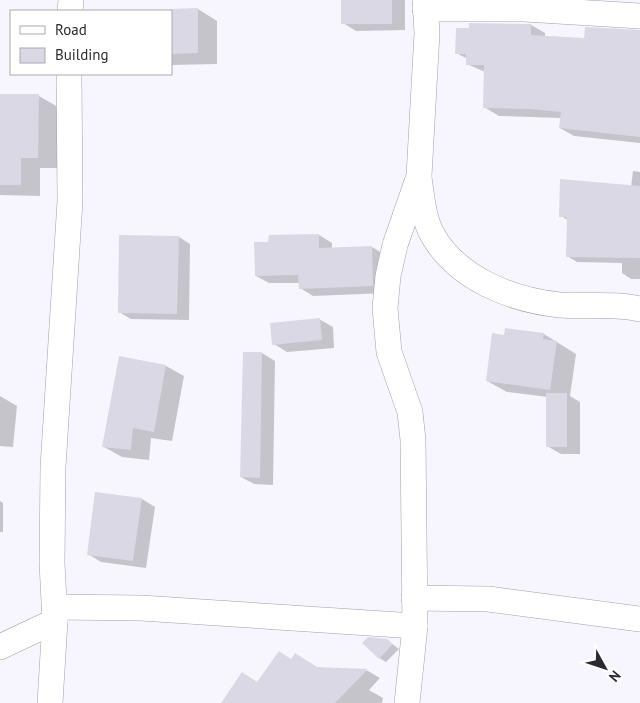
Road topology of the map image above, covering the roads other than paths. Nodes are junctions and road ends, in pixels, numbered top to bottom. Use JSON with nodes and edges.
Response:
{"nodes":[{"id":1,"x":425,"y":4,"type":"edge"},
{"id":2,"x":640,"y":16,"type":"edge"},
{"id":3,"x":69,"y":75,"type":"edge"},
{"id":4,"x":418,"y":176,"type":"junction"},
{"id":5,"x":640,"y":309,"type":"edge"},
{"id":6,"x":414,"y":598,"type":"junction"},
{"id":7,"x":55,"y":614,"type":"junction"},
{"id":8,"x":640,"y":619,"type":"edge"},
{"id":9,"x":415,"y":626,"type":"junction"},
{"id":10,"x":0,"y":647,"type":"edge"},
{"id":11,"x":50,"y":703,"type":"edge"},
{"id":12,"x":407,"y":703,"type":"edge"}],
"edges":[{"from":1,"to":2,"type":"street"},
{"from":1,"to":4,"type":"street"},
{"from":3,"to":7,"type":"street"},
{"from":4,"to":5,"type":"street"},
{"from":4,"to":6,"type":"street"},
{"from":6,"to":8,"type":"street"},
{"from":6,"to":9,"type":"street"},
{"from":7,"to":9,"type":"street"},
{"from":7,"to":10,"type":"street"},
{"from":7,"to":11,"type":"street"},
{"from":9,"to":12,"type":"street"}]}
